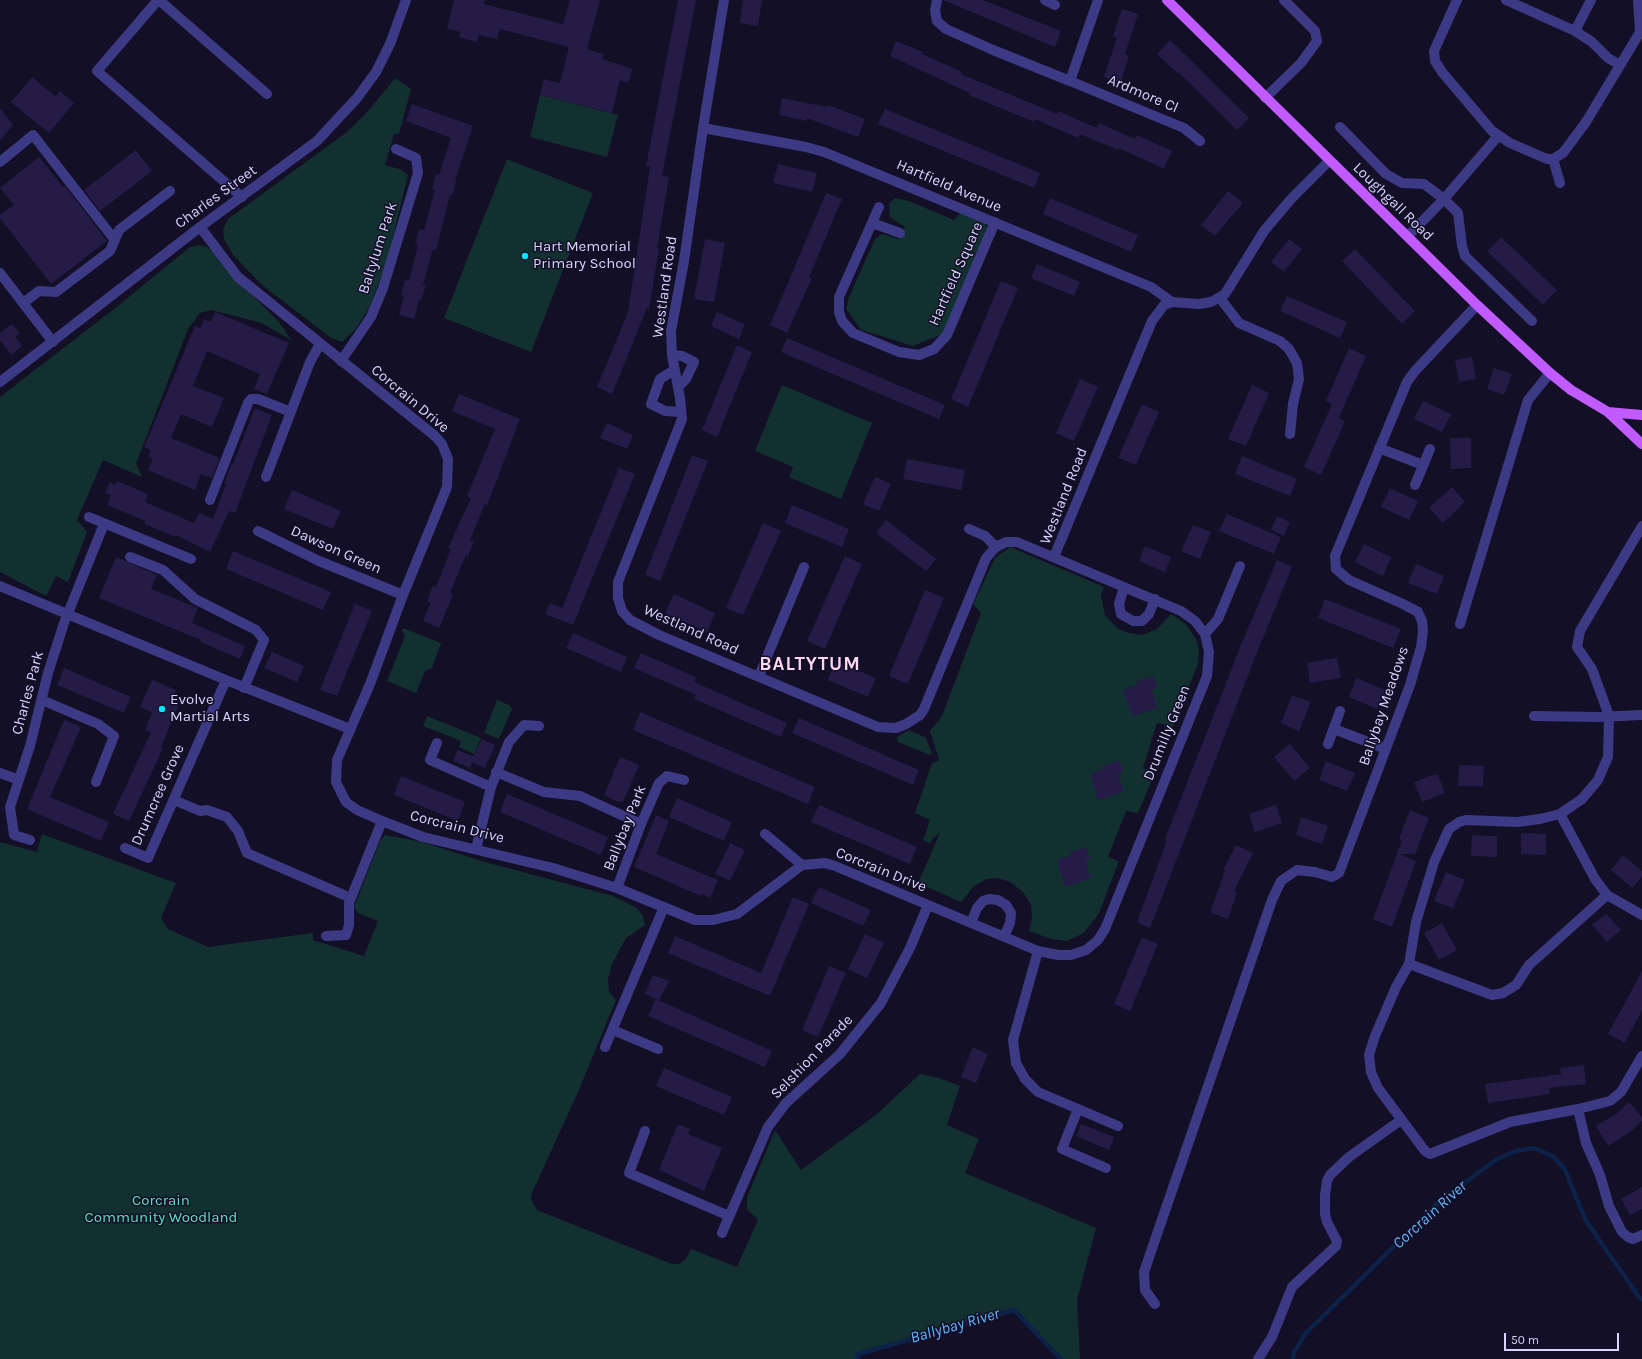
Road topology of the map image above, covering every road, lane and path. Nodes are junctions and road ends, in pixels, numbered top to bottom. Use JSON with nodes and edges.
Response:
{"nodes":[{"id":1,"x":158,"y":0,"type":"edge"},
{"id":2,"x":406,"y":0,"type":"edge"},
{"id":3,"x":724,"y":0,"type":"edge"},
{"id":4,"x":937,"y":0,"type":"edge"},
{"id":5,"x":1045,"y":0,"type":"edge"},
{"id":6,"x":1098,"y":0,"type":"edge"},
{"id":7,"x":1167,"y":0,"type":"edge"},
{"id":8,"x":1284,"y":0,"type":"edge"},
{"id":9,"x":1457,"y":0,"type":"edge"},
{"id":10,"x":1506,"y":0,"type":"edge"},
{"id":11,"x":1591,"y":0,"type":"edge"},
{"id":12,"x":1638,"y":0,"type":"edge"},
{"id":13,"x":1055,"y":5,"type":"dead end"},
{"id":14,"x":1575,"y":32,"type":"junction"},
{"id":15,"x":1620,"y":65,"type":"junction"},
{"id":16,"x":1070,"y":81,"type":"junction"},
{"id":17,"x":267,"y":94,"type":"dead end"},
{"id":18,"x":1265,"y":98,"type":"junction"},
{"id":19,"x":1340,"y":127,"type":"dead end"},
{"id":20,"x":703,"y":128,"type":"junction"},
{"id":21,"x":1498,"y":136,"type":"junction"},
{"id":22,"x":1200,"y":141,"type":"dead end"},
{"id":23,"x":396,"y":149,"type":"dead end"},
{"id":24,"x":1553,"y":160,"type":"junction"},
{"id":25,"x":1329,"y":161,"type":"junction"},
{"id":26,"x":0,"y":162,"type":"edge"},
{"id":27,"x":1560,"y":183,"type":"dead end"},
{"id":28,"x":170,"y":191,"type":"dead end"},
{"id":29,"x":242,"y":197,"type":"junction"},
{"id":30,"x":1444,"y":199,"type":"junction"},
{"id":31,"x":879,"y":207,"type":"dead end"},
{"id":32,"x":872,"y":222,"type":"junction"},
{"id":33,"x":995,"y":222,"type":"junction"},
{"id":34,"x":200,"y":227,"type":"junction"},
{"id":35,"x":900,"y":233,"type":"dead end"},
{"id":36,"x":1408,"y":236,"type":"junction"},
{"id":37,"x":114,"y":239,"type":"junction"},
{"id":38,"x":0,"y":273,"type":"edge"},
{"id":39,"x":1220,"y":298,"type":"junction"},
{"id":40,"x":1172,"y":302,"type":"junction"},
{"id":41,"x":23,"y":303,"type":"junction"},
{"id":42,"x":1477,"y":305,"type":"junction"},
{"id":43,"x":1532,"y":321,"type":"dead end"},
{"id":44,"x":53,"y":342,"type":"junction"},
{"id":45,"x":320,"y":344,"type":"junction"},
{"id":46,"x":672,"y":355,"type":"junction"},
{"id":47,"x":341,"y":361,"type":"junction"},
{"id":48,"x":674,"y":370,"type":"junction"},
{"id":49,"x":1550,"y":373,"type":"junction"},
{"id":50,"x":0,"y":382,"type":"edge"},
{"id":51,"x":678,"y":387,"type":"junction"},
{"id":52,"x":292,"y":412,"type":"junction"},
{"id":53,"x":681,"y":412,"type":"junction"},
{"id":54,"x":1608,"y":412,"type":"junction"},
{"id":55,"x":1642,"y":415,"type":"edge"},
{"id":56,"x":1290,"y":434,"type":"dead end"},
{"id":57,"x":1642,"y":444,"type":"edge"},
{"id":58,"x":1379,"y":448,"type":"junction"},
{"id":59,"x":1430,"y":449,"type":"dead end"},
{"id":60,"x":1423,"y":465,"type":"junction"},
{"id":61,"x":266,"y":477,"type":"dead end"},
{"id":62,"x":1415,"y":485,"type":"dead end"},
{"id":63,"x":210,"y":500,"type":"dead end"},
{"id":64,"x":89,"y":517,"type":"dead end"},
{"id":65,"x":104,"y":524,"type":"junction"},
{"id":66,"x":1642,"y":526,"type":"edge"},
{"id":67,"x":969,"y":529,"type":"dead end"},
{"id":68,"x":258,"y":531,"type":"dead end"},
{"id":69,"x":996,"y":547,"type":"junction"},
{"id":70,"x":130,"y":557,"type":"dead end"},
{"id":71,"x":1054,"y":558,"type":"junction"},
{"id":72,"x":191,"y":559,"type":"dead end"},
{"id":73,"x":1240,"y":566,"type":"dead end"},
{"id":74,"x":804,"y":567,"type":"dead end"},
{"id":75,"x":0,"y":586,"type":"edge"},
{"id":76,"x":1124,"y":587,"type":"junction"},
{"id":77,"x":403,"y":595,"type":"junction"},
{"id":78,"x":1155,"y":600,"type":"junction"},
{"id":79,"x":67,"y":614,"type":"junction"},
{"id":80,"x":1460,"y":624,"type":"dead end"},
{"id":81,"x":1205,"y":634,"type":"junction"},
{"id":82,"x":759,"y":676,"type":"junction"},
{"id":83,"x":226,"y":680,"type":"junction"},
{"id":84,"x":244,"y":688,"type":"junction"},
{"id":85,"x":42,"y":700,"type":"junction"},
{"id":86,"x":1340,"y":711,"type":"dead end"},
{"id":87,"x":1642,"y":715,"type":"edge"},
{"id":88,"x":1534,"y":716,"type":"dead end"},
{"id":89,"x":1609,"y":716,"type":"junction"},
{"id":90,"x":539,"y":726,"type":"dead end"},
{"id":91,"x":350,"y":729,"type":"junction"},
{"id":92,"x":1334,"y":729,"type":"junction"},
{"id":93,"x":437,"y":743,"type":"dead end"},
{"id":94,"x":1328,"y":744,"type":"dead end"},
{"id":95,"x":1386,"y":749,"type":"junction"},
{"id":96,"x":496,"y":772,"type":"junction"},
{"id":97,"x":0,"y":773,"type":"edge"},
{"id":98,"x":19,"y":780,"type":"junction"},
{"id":99,"x":684,"y":780,"type":"dead end"},
{"id":100,"x":96,"y":782,"type":"dead end"},
{"id":101,"x":491,"y":787,"type":"junction"},
{"id":102,"x":174,"y":800,"type":"junction"},
{"id":103,"x":1560,"y":814,"type":"junction"},
{"id":104,"x":382,"y":822,"type":"junction"},
{"id":105,"x":641,"y":824,"type":"junction"},
{"id":106,"x":765,"y":834,"type":"dead end"},
{"id":107,"x":30,"y":840,"type":"dead end"},
{"id":108,"x":125,"y":848,"type":"dead end"},
{"id":109,"x":476,"y":849,"type":"junction"},
{"id":110,"x":802,"y":865,"type":"junction"},
{"id":111,"x":617,"y":888,"type":"junction"},
{"id":112,"x":1607,"y":895,"type":"junction"},
{"id":113,"x":351,"y":898,"type":"junction"},
{"id":114,"x":928,"y":905,"type":"junction"},
{"id":115,"x":664,"y":907,"type":"junction"},
{"id":116,"x":1642,"y":915,"type":"edge"},
{"id":117,"x":971,"y":923,"type":"junction"},
{"id":118,"x":326,"y":936,"type":"dead end"},
{"id":119,"x":1004,"y":937,"type":"junction"},
{"id":120,"x":1038,"y":951,"type":"junction"},
{"id":121,"x":1409,"y":964,"type":"junction"},
{"id":122,"x":613,"y":1030,"type":"junction"},
{"id":123,"x":605,"y":1047,"type":"dead end"},
{"id":124,"x":658,"y":1049,"type":"dead end"},
{"id":125,"x":1642,"y":1056,"type":"edge"},
{"id":126,"x":1078,"y":1109,"type":"junction"},
{"id":127,"x":1578,"y":1110,"type":"junction"},
{"id":128,"x":1401,"y":1120,"type":"junction"},
{"id":129,"x":1118,"y":1126,"type":"dead end"},
{"id":130,"x":645,"y":1131,"type":"dead end"},
{"id":131,"x":1106,"y":1168,"type":"dead end"},
{"id":132,"x":729,"y":1216,"type":"junction"},
{"id":133,"x":722,"y":1233,"type":"dead end"},
{"id":134,"x":1642,"y":1235,"type":"edge"},
{"id":135,"x":1155,"y":1304,"type":"dead end"},
{"id":136,"x":1258,"y":1359,"type":"edge"}],
"edges":[{"from":1,"to":17,"type":"street"},
{"from":1,"to":29,"type":"street"},
{"from":2,"to":29,"type":"street","name":"Charles Street"},
{"from":3,"to":20,"type":"street","name":"Westland Road"},
{"from":4,"to":16,"type":"street","name":"Ardmore Cl"},
{"from":5,"to":13,"type":"street"},
{"from":6,"to":16,"type":"street"},
{"from":7,"to":18,"type":"main road","name":"Loughgall Road"},
{"from":8,"to":18,"type":"street"},
{"from":9,"to":21,"type":"street"},
{"from":10,"to":14,"type":"street"},
{"from":11,"to":14,"type":"street"},
{"from":12,"to":15,"type":"street"},
{"from":14,"to":15,"type":"street"},
{"from":15,"to":24,"type":"street"},
{"from":16,"to":22,"type":"street","name":"Ardmore Cl"},
{"from":18,"to":25,"type":"main road","name":"Loughgall Road"},
{"from":19,"to":30,"type":"street"},
{"from":20,"to":33,"type":"street","name":"Hartfield Avenue"},
{"from":20,"to":46,"type":"street","name":"Westland Road"},
{"from":21,"to":24,"type":"street"},
{"from":21,"to":30,"type":"street"},
{"from":23,"to":47,"type":"street","name":"Baltylum Park"},
{"from":24,"to":27,"type":"street"},
{"from":25,"to":36,"type":"main road","name":"Loughgall Road"},
{"from":25,"to":39,"type":"street"},
{"from":26,"to":37,"type":"street"},
{"from":28,"to":37,"type":"street"},
{"from":29,"to":34,"type":"street","name":"Charles Street"},
{"from":30,"to":36,"type":"street"},
{"from":30,"to":43,"type":"street"},
{"from":31,"to":32,"type":"street","name":"Hartfield Square"},
{"from":32,"to":33,"type":"street","name":"Hartfield Square"},
{"from":32,"to":35,"type":"street"},
{"from":33,"to":40,"type":"street","name":"Hartfield Avenue"},
{"from":34,"to":44,"type":"street","name":"Charles Street"},
{"from":34,"to":45,"type":"street","name":"Corcrain Drive"},
{"from":36,"to":42,"type":"main road","name":"Loughgall Road"},
{"from":37,"to":41,"type":"street"},
{"from":38,"to":41,"type":"street"},
{"from":39,"to":40,"type":"street"},
{"from":39,"to":56,"type":"street"},
{"from":40,"to":71,"type":"street","name":"Westland Road"},
{"from":41,"to":44,"type":"street"},
{"from":42,"to":49,"type":"main road","name":"Loughgall Road"},
{"from":42,"to":58,"type":"street","name":"Ballybay Meadows"},
{"from":44,"to":50,"type":"street","name":"Charles Street"},
{"from":45,"to":47,"type":"street","name":"Corcrain Drive"},
{"from":45,"to":52,"type":"street"},
{"from":46,"to":48,"type":"street","name":"Westland Road"},
{"from":46,"to":51,"type":"street"},
{"from":47,"to":77,"type":"street","name":"Corcrain Drive"},
{"from":48,"to":51,"type":"street","name":"Westland Road"},
{"from":48,"to":53,"type":"street"},
{"from":49,"to":54,"type":"main road","name":"Loughgall Road"},
{"from":49,"to":80,"type":"street"},
{"from":51,"to":53,"type":"street","name":"Westland Road"},
{"from":52,"to":61,"type":"street"},
{"from":52,"to":63,"type":"street"},
{"from":53,"to":82,"type":"street","name":"Westland Road"},
{"from":54,"to":55,"type":"main road","name":"Loughgall Road"},
{"from":54,"to":57,"type":"main road","name":"Loughgall Road"},
{"from":58,"to":60,"type":"street"},
{"from":58,"to":95,"type":"street","name":"Ballybay Meadows"},
{"from":59,"to":60,"type":"street"},
{"from":60,"to":62,"type":"street"},
{"from":64,"to":65,"type":"street"},
{"from":65,"to":72,"type":"street"},
{"from":65,"to":79,"type":"street","name":"Charles Park"},
{"from":66,"to":89,"type":"street"},
{"from":67,"to":69,"type":"street"},
{"from":68,"to":77,"type":"street","name":"Dawson Green"},
{"from":69,"to":71,"type":"street","name":"Westland Road"},
{"from":69,"to":82,"type":"street","name":"Westland Road"},
{"from":70,"to":84,"type":"street"},
{"from":71,"to":76,"type":"street","name":"Drumilly Green"},
{"from":73,"to":81,"type":"street"},
{"from":74,"to":82,"type":"street"},
{"from":75,"to":79,"type":"street"},
{"from":76,"to":78,"type":"street","name":"Drumilly Green"},
{"from":76,"to":78,"type":"street"},
{"from":77,"to":91,"type":"street","name":"Corcrain Drive"},
{"from":78,"to":81,"type":"street","name":"Drumilly Green"},
{"from":79,"to":83,"type":"street"},
{"from":79,"to":85,"type":"street","name":"Charles Park"},
{"from":81,"to":120,"type":"street","name":"Drumilly Green"},
{"from":83,"to":84,"type":"street"},
{"from":83,"to":102,"type":"street","name":"Drumcree Grove"},
{"from":84,"to":91,"type":"street"},
{"from":85,"to":98,"type":"street","name":"Charles Park"},
{"from":85,"to":100,"type":"street"},
{"from":86,"to":92,"type":"street"},
{"from":87,"to":89,"type":"street"},
{"from":88,"to":89,"type":"street"},
{"from":89,"to":103,"type":"street"},
{"from":90,"to":96,"type":"street"},
{"from":91,"to":104,"type":"street","name":"Corcrain Drive"},
{"from":92,"to":94,"type":"street"},
{"from":92,"to":95,"type":"street"},
{"from":93,"to":101,"type":"street"},
{"from":95,"to":135,"type":"street","name":"Ballybay Meadows"},
{"from":96,"to":101,"type":"street"},
{"from":96,"to":105,"type":"street"},
{"from":97,"to":98,"type":"street"},
{"from":98,"to":107,"type":"street","name":"Charles Park"},
{"from":99,"to":105,"type":"street","name":"Ballybay Park"},
{"from":101,"to":109,"type":"street"},
{"from":102,"to":108,"type":"street","name":"Drumcree Grove"},
{"from":102,"to":113,"type":"street"},
{"from":103,"to":112,"type":"street"},
{"from":103,"to":121,"type":"street"},
{"from":104,"to":109,"type":"street","name":"Corcrain Drive"},
{"from":104,"to":113,"type":"street"},
{"from":105,"to":111,"type":"street","name":"Ballybay Park"},
{"from":106,"to":110,"type":"street"},
{"from":109,"to":111,"type":"street","name":"Corcrain Drive"},
{"from":110,"to":114,"type":"street","name":"Corcrain Drive"},
{"from":110,"to":115,"type":"street","name":"Corcrain Drive"},
{"from":111,"to":115,"type":"street","name":"Corcrain Drive"},
{"from":112,"to":116,"type":"street"},
{"from":112,"to":121,"type":"street"},
{"from":113,"to":118,"type":"street"},
{"from":114,"to":117,"type":"street","name":"Corcrain Drive"},
{"from":114,"to":132,"type":"street","name":"Selshion Parade"},
{"from":115,"to":122,"type":"street"},
{"from":117,"to":119,"type":"street","name":"Corcrain Drive"},
{"from":117,"to":119,"type":"street"},
{"from":119,"to":120,"type":"street","name":"Corcrain Drive"},
{"from":120,"to":126,"type":"street"},
{"from":121,"to":128,"type":"street"},
{"from":122,"to":123,"type":"street"},
{"from":122,"to":124,"type":"street"},
{"from":125,"to":127,"type":"street"},
{"from":126,"to":129,"type":"street"},
{"from":126,"to":131,"type":"street"},
{"from":127,"to":128,"type":"street"},
{"from":127,"to":134,"type":"street"},
{"from":128,"to":136,"type":"street"},
{"from":130,"to":132,"type":"street"},
{"from":132,"to":133,"type":"street","name":"Selshion Parade"}]}
